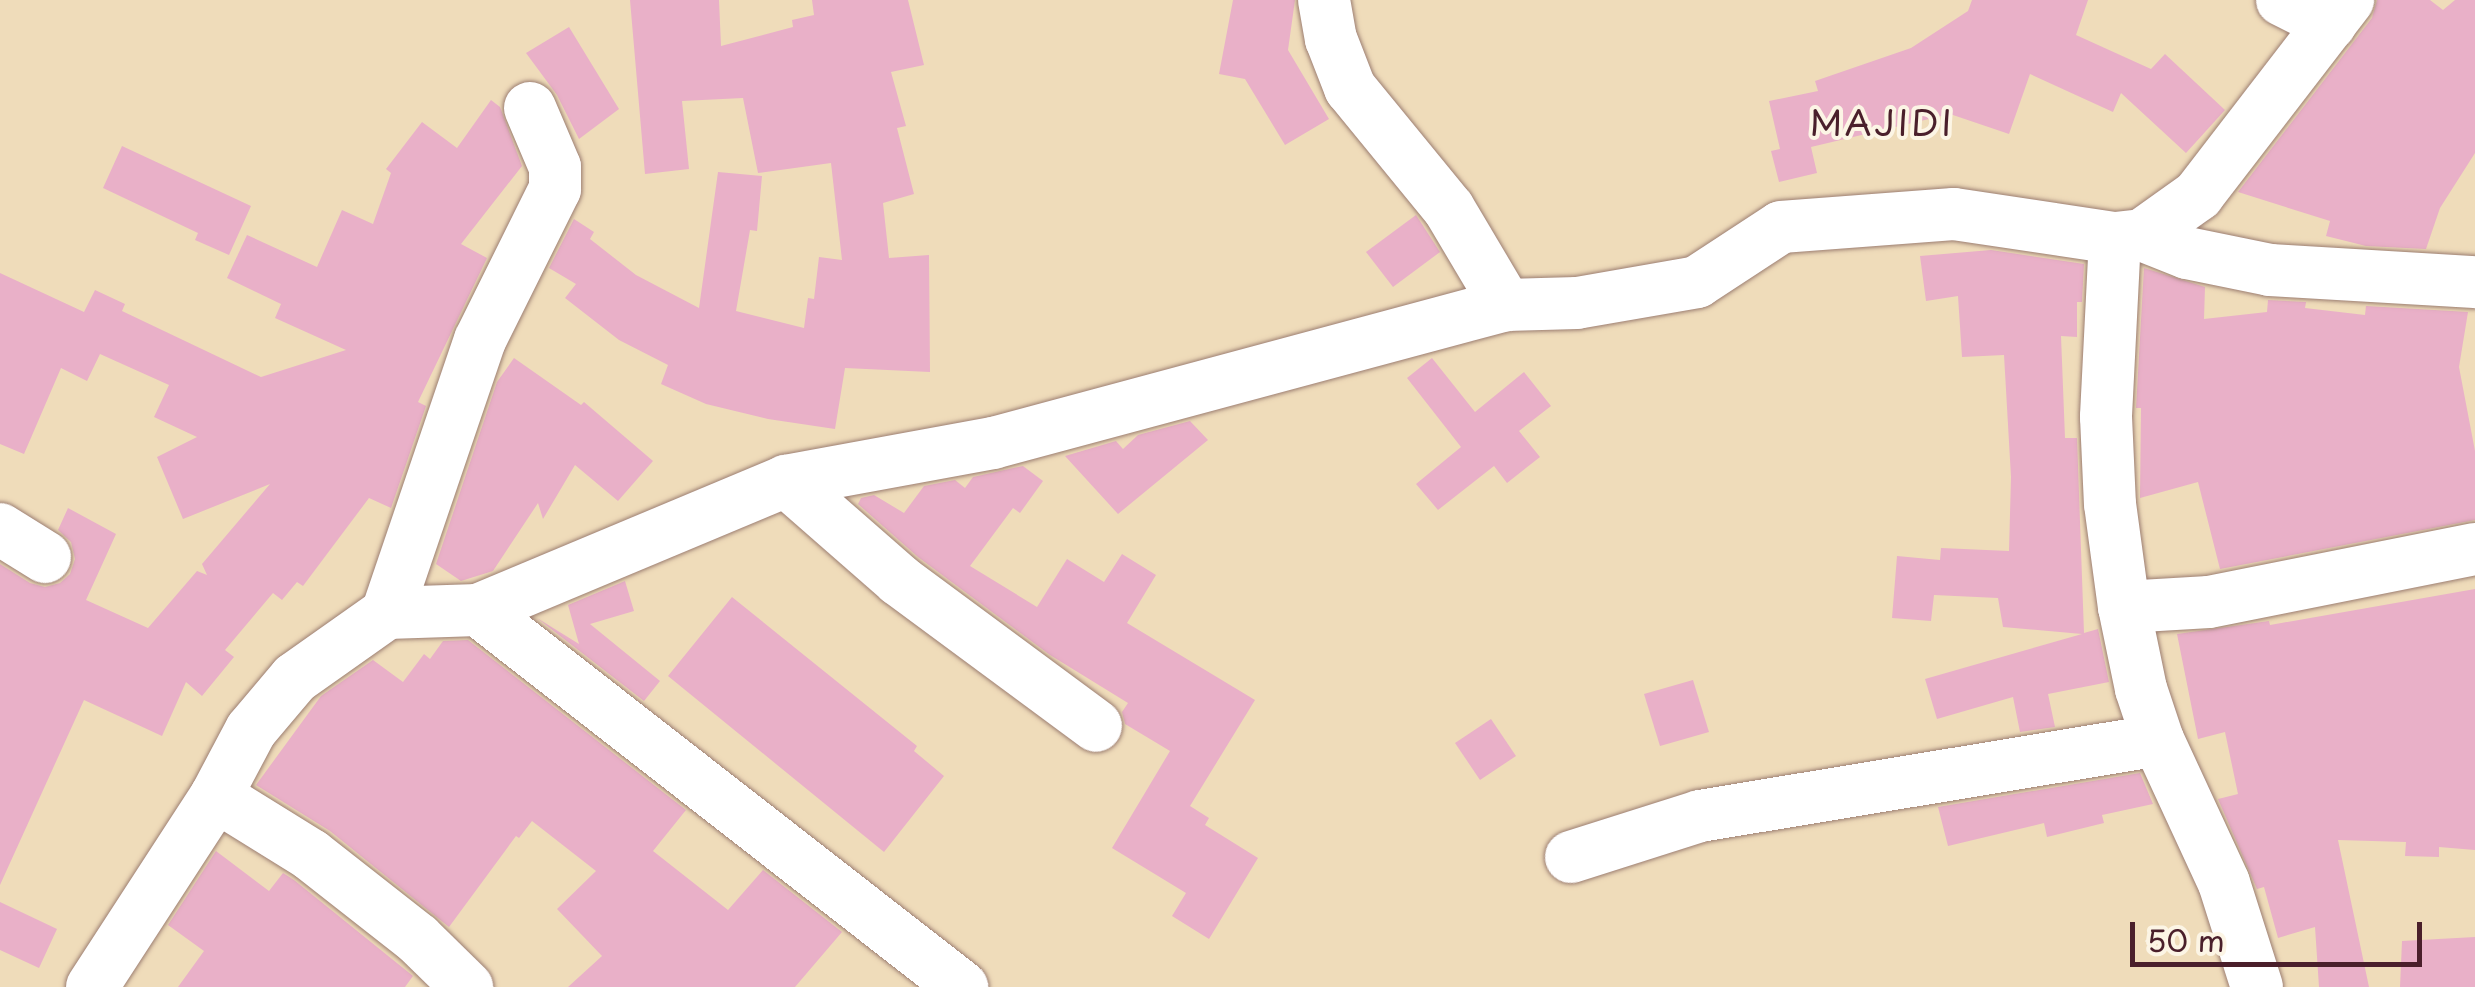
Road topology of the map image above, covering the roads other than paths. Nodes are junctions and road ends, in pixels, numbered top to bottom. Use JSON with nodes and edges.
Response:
{"nodes":[{"id":1,"x":1324,"y":0,"type":"edge"},
{"id":2,"x":2282,"y":0,"type":"edge"},
{"id":3,"x":2338,"y":12,"type":"edge"},
{"id":4,"x":530,"y":108,"type":"dead end"},
{"id":5,"x":2128,"y":237,"type":"junction"},
{"id":6,"x":2475,"y":282,"type":"edge"},
{"id":7,"x":1506,"y":305,"type":"junction"},
{"id":8,"x":786,"y":481,"type":"junction"},
{"id":9,"x":0,"y":529,"type":"edge"},
{"id":10,"x":2475,"y":549,"type":"edge"},
{"id":11,"x":46,"y":557,"type":"dead end"},
{"id":12,"x":2124,"y":607,"type":"junction"},
{"id":13,"x":478,"y":610,"type":"junction"},
{"id":14,"x":387,"y":613,"type":"junction"},
{"id":15,"x":1096,"y":726,"type":"dead end"},
{"id":16,"x":2158,"y":740,"type":"junction"},
{"id":17,"x":216,"y":796,"type":"junction"},
{"id":18,"x":1571,"y":857,"type":"dead end"},
{"id":19,"x":92,"y":987,"type":"edge"},
{"id":20,"x":467,"y":987,"type":"edge"},
{"id":21,"x":962,"y":987,"type":"edge"},
{"id":22,"x":2257,"y":987,"type":"edge"}],
"edges":[{"from":1,"to":7,"type":"street"},
{"from":2,"to":3,"type":"street"},
{"from":3,"to":5,"type":"street"},
{"from":4,"to":14,"type":"street"},
{"from":5,"to":6,"type":"street"},
{"from":5,"to":7,"type":"street"},
{"from":5,"to":12,"type":"street"},
{"from":7,"to":8,"type":"street"},
{"from":8,"to":13,"type":"street"},
{"from":8,"to":15,"type":"street"},
{"from":9,"to":11,"type":"street"},
{"from":10,"to":12,"type":"street"},
{"from":12,"to":16,"type":"street"},
{"from":13,"to":14,"type":"street"},
{"from":13,"to":21,"type":"street"},
{"from":14,"to":17,"type":"street"},
{"from":16,"to":18,"type":"street"},
{"from":16,"to":22,"type":"street"},
{"from":17,"to":19,"type":"street"},
{"from":17,"to":20,"type":"street"}]}
